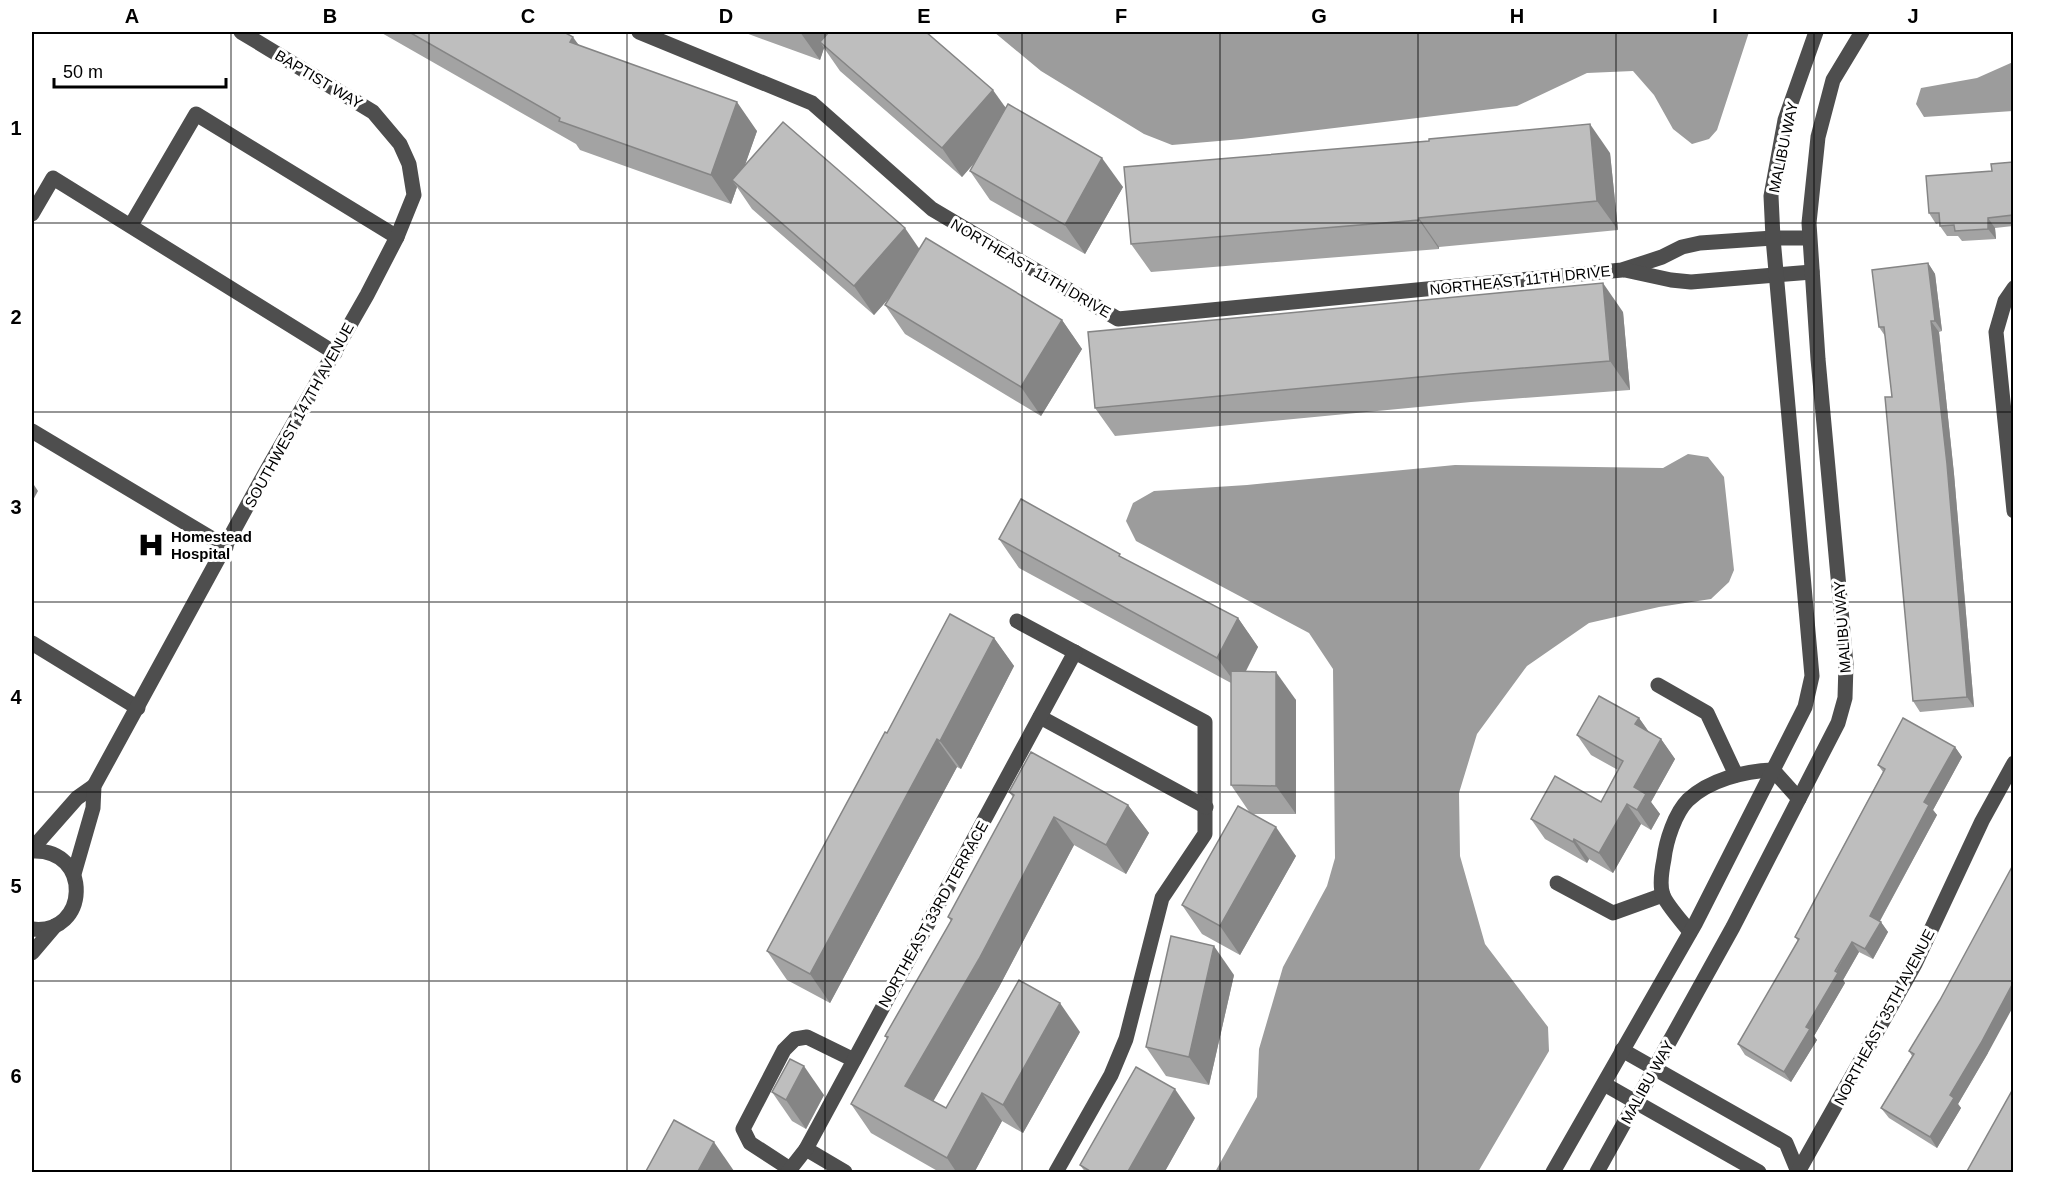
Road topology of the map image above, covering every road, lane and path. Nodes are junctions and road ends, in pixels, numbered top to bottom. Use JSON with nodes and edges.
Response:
{"nodes":[{"id":1,"x":241,"y":32,"type":"edge"},
{"id":2,"x":639,"y":32,"type":"edge"},
{"id":3,"x":1816,"y":32,"type":"edge"},
{"id":4,"x":1862,"y":32,"type":"edge"},
{"id":5,"x":409,"y":164,"type":"joint"},
{"id":6,"x":32,"y":214,"type":"edge"},
{"id":7,"x":131,"y":225,"type":"junction"},
{"id":8,"x":397,"y":237,"type":"junction"},
{"id":9,"x":1773,"y":238,"type":"junction"},
{"id":10,"x":1809,"y":238,"type":"junction"},
{"id":11,"x":1622,"y":270,"type":"junction"},
{"id":12,"x":1812,"y":272,"type":"junction"},
{"id":13,"x":1776,"y":274,"type":"junction"},
{"id":14,"x":2009,"y":294,"type":"edge"},
{"id":15,"x":335,"y":353,"type":"junction"},
{"id":16,"x":32,"y":431,"type":"edge"},
{"id":17,"x":2013,"y":511,"type":"edge"},
{"id":18,"x":226,"y":547,"type":"junction"},
{"id":19,"x":1017,"y":621,"type":"dead end"},
{"id":20,"x":32,"y":643,"type":"edge"},
{"id":21,"x":1075,"y":652,"type":"junction"},
{"id":22,"x":1658,"y":685,"type":"dead end"},
{"id":23,"x":138,"y":708,"type":"junction"},
{"id":24,"x":1040,"y":717,"type":"junction"},
{"id":25,"x":2013,"y":763,"type":"edge"},
{"id":26,"x":1773,"y":770,"type":"junction"},
{"id":27,"x":1736,"y":775,"type":"junction"},
{"id":28,"x":94,"y":786,"type":"junction"},
{"id":29,"x":1799,"y":800,"type":"junction"},
{"id":30,"x":1206,"y":807,"type":"junction"},
{"id":31,"x":32,"y":850,"type":"edge"},
{"id":32,"x":74,"y":874,"type":"junction"},
{"id":33,"x":1557,"y":883,"type":"dead end"},
{"id":34,"x":1663,"y":895,"type":"junction"},
{"id":35,"x":55,"y":926,"type":"junction"},
{"id":36,"x":32,"y":929,"type":"edge"},
{"id":37,"x":1690,"y":932,"type":"junction"},
{"id":38,"x":32,"y":953,"type":"edge"},
{"id":39,"x":1622,"y":1050,"type":"junction"},
{"id":40,"x":854,"y":1060,"type":"junction"},
{"id":41,"x":1655,"y":1069,"type":"junction"},
{"id":42,"x":1604,"y":1084,"type":"junction"},
{"id":43,"x":1637,"y":1103,"type":"junction"},
{"id":44,"x":806,"y":1149,"type":"junction"},
{"id":45,"x":789,"y":1171,"type":"edge"},
{"id":46,"x":845,"y":1173,"type":"edge"},
{"id":47,"x":1056,"y":1173,"type":"edge"},
{"id":48,"x":1553,"y":1173,"type":"edge"},
{"id":49,"x":1597,"y":1173,"type":"edge"},
{"id":50,"x":1759,"y":1173,"type":"edge"},
{"id":51,"x":1798,"y":1173,"type":"edge"}],
"edges":[{"from":1,"to":5,"type":"street","name":"BAPTIST WAY"},
{"from":2,"to":11,"type":"street","name":"NORTHEAST 11TH DRIVE"},
{"from":3,"to":9,"type":"street","name":"MALIBU WAY"},
{"from":4,"to":10,"type":"street","name":"MALIBU WAY"},
{"from":5,"to":8,"type":"street","name":"SOUTHWEST 147TH AVENUE"},
{"from":6,"to":7,"type":"street"},
{"from":7,"to":8,"type":"street"},
{"from":7,"to":15,"type":"street"},
{"from":8,"to":15,"type":"street","name":"SOUTHWEST 147TH AVENUE"},
{"from":9,"to":10,"type":"street","name":"NORTHEAST 11TH DRIVE"},
{"from":9,"to":11,"type":"street","name":"NORTHEAST 11TH DRIVE"},
{"from":9,"to":13,"type":"street","name":"MALIBU WAY"},
{"from":10,"to":12,"type":"street","name":"MALIBU WAY"},
{"from":11,"to":13,"type":"street","name":"NORTHEAST 11TH DRIVE"},
{"from":12,"to":13,"type":"street","name":"NORTHEAST 11TH DRIVE"},
{"from":12,"to":29,"type":"street","name":"MALIBU WAY"},
{"from":13,"to":26,"type":"street","name":"MALIBU WAY"},
{"from":14,"to":17,"type":"street"},
{"from":15,"to":18,"type":"street","name":"SOUTHWEST 147TH AVENUE"},
{"from":16,"to":18,"type":"street"},
{"from":18,"to":23,"type":"street","name":"SOUTHWEST 147TH AVENUE"},
{"from":19,"to":21,"type":"street"},
{"from":20,"to":23,"type":"street"},
{"from":21,"to":24,"type":"street","name":"NORTHEAST 33RD TERRACE"},
{"from":21,"to":30,"type":"street"},
{"from":22,"to":27,"type":"street"},
{"from":23,"to":28,"type":"street","name":"SOUTHWEST 147TH AVENUE"},
{"from":24,"to":30,"type":"street"},
{"from":24,"to":40,"type":"street","name":"NORTHEAST 33RD TERRACE"},
{"from":25,"to":51,"type":"street","name":"NORTHEAST 35TH AVENUE"},
{"from":26,"to":27,"type":"street"},
{"from":26,"to":29,"type":"street"},
{"from":26,"to":37,"type":"street","name":"MALIBU WAY"},
{"from":27,"to":34,"type":"street"},
{"from":28,"to":31,"type":"street","name":"SOUTHWEST 147TH AVENUE"},
{"from":28,"to":32,"type":"street","name":"SOUTHWEST 147TH AVENUE"},
{"from":29,"to":41,"type":"street","name":"MALIBU WAY"},
{"from":30,"to":47,"type":"street"},
{"from":31,"to":32,"type":"street"},
{"from":32,"to":35,"type":"street","name":"SOUTHWEST 147TH AVENUE"},
{"from":33,"to":34,"type":"street"},
{"from":34,"to":37,"type":"street"},
{"from":35,"to":36,"type":"street"},
{"from":35,"to":38,"type":"street"},
{"from":37,"to":39,"type":"street","name":"MALIBU WAY"},
{"from":39,"to":41,"type":"street"},
{"from":39,"to":42,"type":"street","name":"MALIBU WAY"},
{"from":40,"to":44,"type":"street","name":"NORTHEAST 33RD TERRACE"},
{"from":40,"to":45,"type":"street"},
{"from":41,"to":43,"type":"street","name":"MALIBU WAY"},
{"from":41,"to":51,"type":"street"},
{"from":42,"to":43,"type":"street"},
{"from":42,"to":48,"type":"street","name":"MALIBU WAY"},
{"from":43,"to":49,"type":"street","name":"MALIBU WAY"},
{"from":43,"to":50,"type":"street"},
{"from":44,"to":45,"type":"street","name":"NORTHEAST 33RD TERRACE"},
{"from":44,"to":46,"type":"street"}]}
